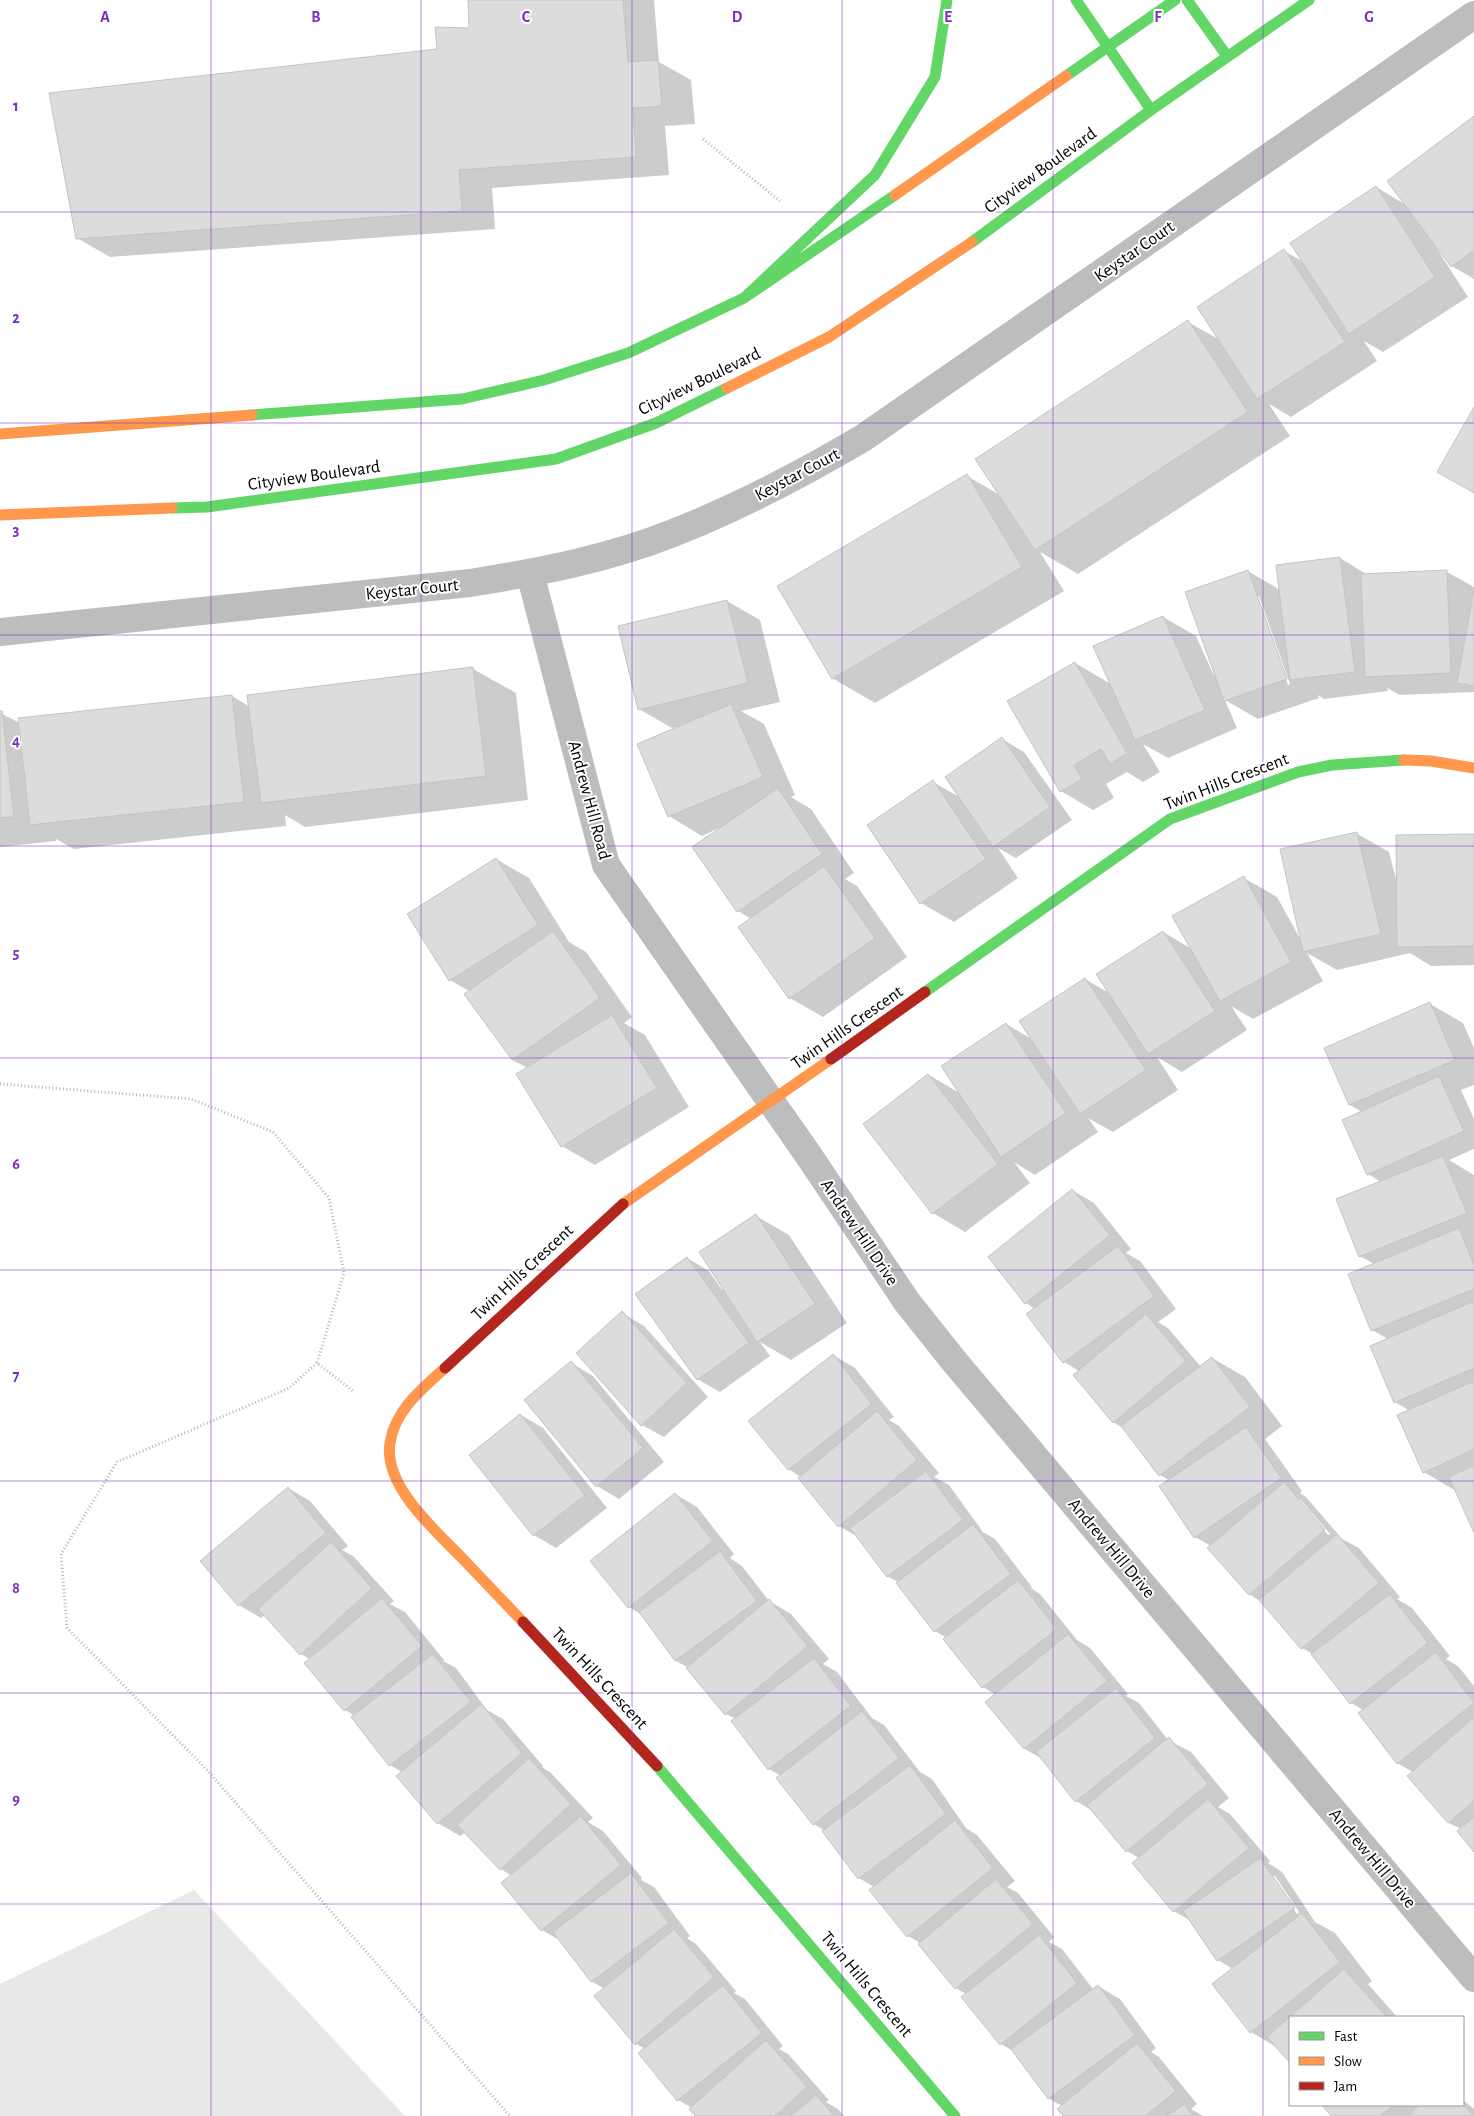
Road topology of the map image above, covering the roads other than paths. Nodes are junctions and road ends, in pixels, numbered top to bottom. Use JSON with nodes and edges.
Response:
{"nodes":[{"id":1,"x":947,"y":0,"type":"edge"},
{"id":2,"x":1076,"y":0,"type":"edge"},
{"id":3,"x":1176,"y":0,"type":"edge"},
{"id":4,"x":1187,"y":0,"type":"edge"},
{"id":5,"x":1309,"y":0,"type":"edge"},
{"id":6,"x":1474,"y":15,"type":"edge"},
{"id":7,"x":1108,"y":47,"type":"junction"},
{"id":8,"x":1227,"y":56,"type":"junction"},
{"id":9,"x":1151,"y":110,"type":"junction"},
{"id":10,"x":744,"y":298,"type":"junction"},
{"id":11,"x":0,"y":434,"type":"edge"},
{"id":12,"x":0,"y":515,"type":"edge"},
{"id":13,"x":530,"y":573,"type":"junction"},
{"id":14,"x":0,"y":632,"type":"edge"},
{"id":15,"x":1474,"y":768,"type":"edge"},
{"id":16,"x":770,"y":1102,"type":"junction"},
{"id":17,"x":1474,"y":1978,"type":"edge"},
{"id":18,"x":956,"y":2116,"type":"edge"}],
"edges":[{"from":1,"to":10,"type":"main road"},
{"from":2,"to":7,"type":"main road"},
{"from":3,"to":7,"type":"main road"},
{"from":4,"to":8,"type":"main road"},
{"from":5,"to":8,"type":"main road","name":"Cityview Boulevard"},
{"from":6,"to":13,"type":"street","name":"Keystar Court"},
{"from":7,"to":9,"type":"main road"},
{"from":7,"to":10,"type":"main road"},
{"from":8,"to":9,"type":"main road","name":"Cityview Boulevard"},
{"from":9,"to":12,"type":"main road","name":"Cityview Boulevard"},
{"from":10,"to":11,"type":"main road"},
{"from":13,"to":14,"type":"street","name":"Keystar Court"},
{"from":13,"to":16,"type":"street","name":"Andrew Hill Road"},
{"from":15,"to":16,"type":"main road","name":"Twin Hills Crescent"},
{"from":16,"to":17,"type":"street","name":"Andrew Hill Drive"},
{"from":16,"to":18,"type":"main road","name":"Twin Hills Crescent"}]}
